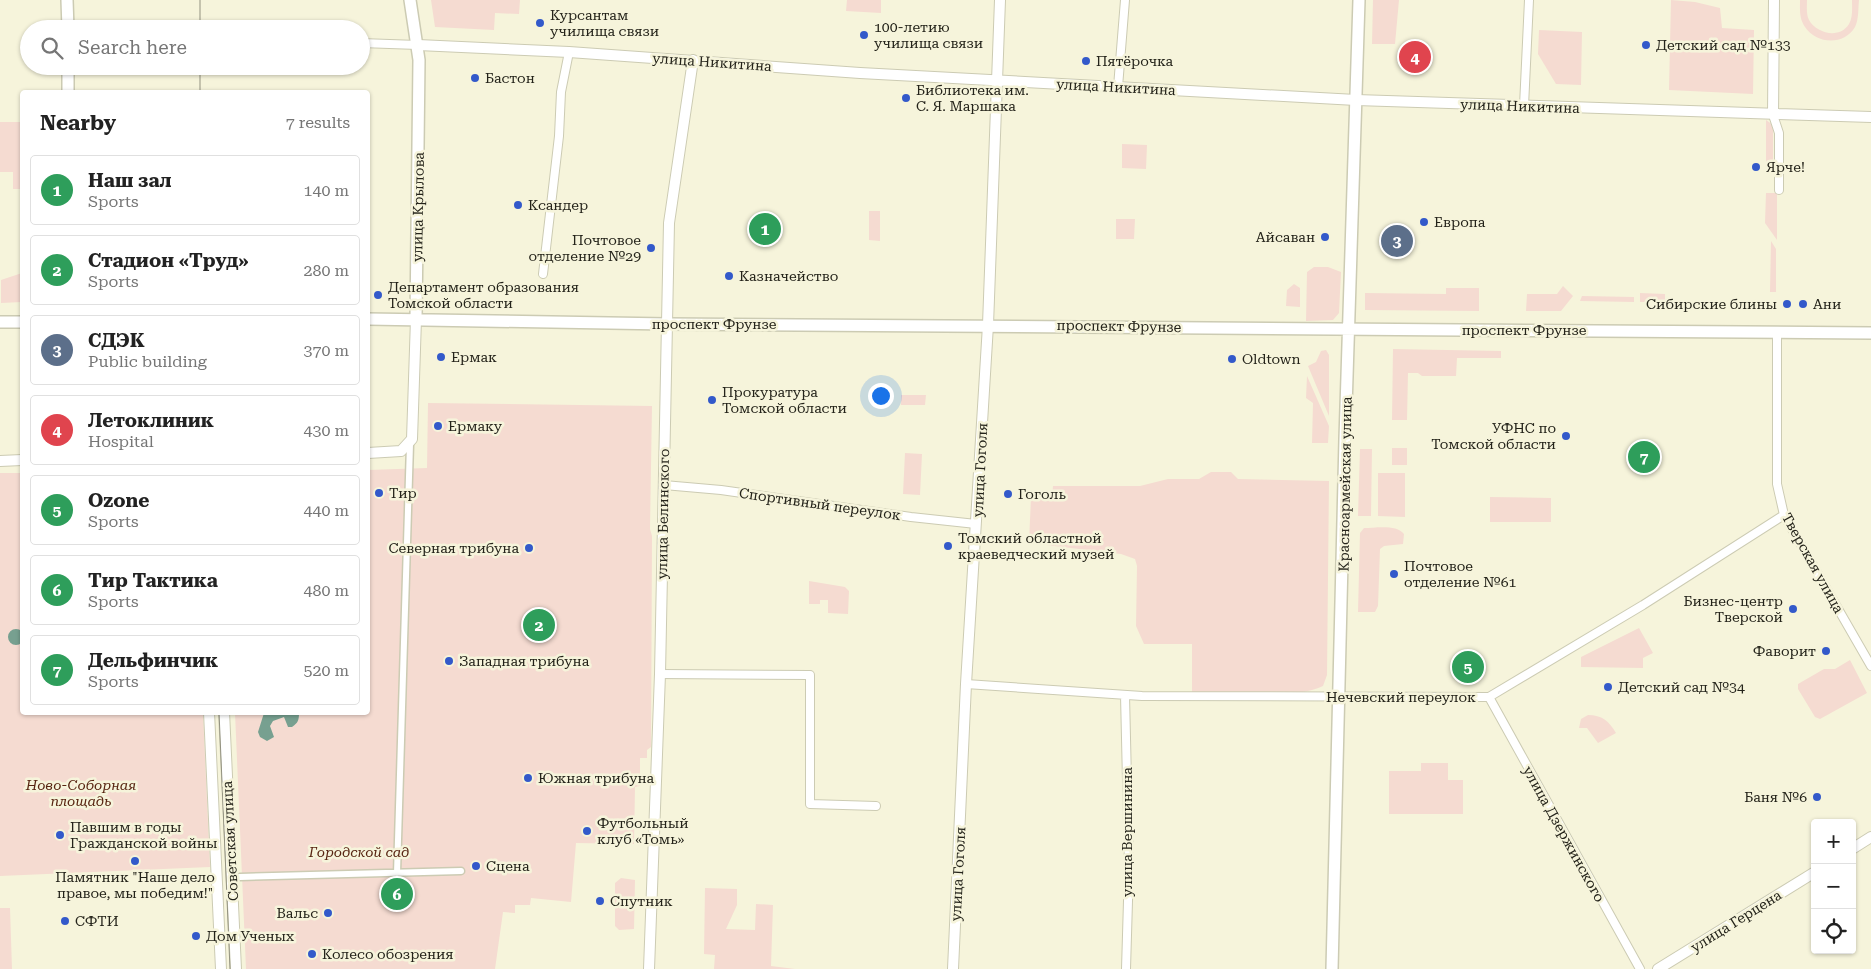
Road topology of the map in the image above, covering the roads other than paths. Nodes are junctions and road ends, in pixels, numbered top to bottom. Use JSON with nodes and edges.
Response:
{"nodes":[{"id":1,"x":67,"y":0,"type":"edge"},
{"id":2,"x":410,"y":0,"type":"edge"},
{"id":3,"x":1000,"y":0,"type":"edge"},
{"id":4,"x":1125,"y":0,"type":"edge"},
{"id":5,"x":1359,"y":0,"type":"edge"},
{"id":6,"x":1529,"y":0,"type":"edge"},
{"id":7,"x":1774,"y":0,"type":"edge"},
{"id":8,"x":68,"y":20,"type":"edge"},
{"id":9,"x":370,"y":43,"type":"edge"},
{"id":10,"x":418,"y":45,"type":"junction"},
{"id":11,"x":569,"y":52,"type":"junction"},
{"id":12,"x":693,"y":60,"type":"junction"},
{"id":13,"x":68,"y":75,"type":"edge"},
{"id":14,"x":997,"y":79,"type":"junction"},
{"id":15,"x":1118,"y":87,"type":"junction"},
{"id":16,"x":68,"y":90,"type":"edge"},
{"id":17,"x":1356,"y":100,"type":"junction"},
{"id":18,"x":1524,"y":106,"type":"junction"},
{"id":19,"x":1773,"y":115,"type":"junction"},
{"id":20,"x":1871,"y":117,"type":"edge"},
{"id":21,"x":1779,"y":190,"type":"dead end"},
{"id":22,"x":544,"y":274,"type":"dead end"},
{"id":23,"x":370,"y":319,"type":"edge"},
{"id":24,"x":416,"y":319,"type":"junction"},
{"id":25,"x":0,"y":322,"type":"edge"},
{"id":26,"x":20,"y":322,"type":"edge"},
{"id":27,"x":666,"y":324,"type":"junction"},
{"id":28,"x":988,"y":325,"type":"junction"},
{"id":29,"x":1348,"y":329,"type":"junction"},
{"id":30,"x":1777,"y":333,"type":"junction"},
{"id":31,"x":1871,"y":333,"type":"edge"},
{"id":32,"x":410,"y":444,"type":"junction"},
{"id":33,"x":370,"y":453,"type":"edge"},
{"id":34,"x":20,"y":460,"type":"edge"},
{"id":35,"x":0,"y":461,"type":"edge"},
{"id":36,"x":664,"y":485,"type":"junction"},
{"id":37,"x":1784,"y":515,"type":"junction"},
{"id":38,"x":976,"y":524,"type":"junction"},
{"id":39,"x":1871,"y":666,"type":"edge"},
{"id":40,"x":660,"y":674,"type":"junction"},
{"id":41,"x":966,"y":684,"type":"junction"},
{"id":42,"x":1125,"y":695,"type":"junction"},
{"id":43,"x":1340,"y":697,"type":"junction"},
{"id":44,"x":1489,"y":697,"type":"junction"},
{"id":45,"x":209,"y":715,"type":"edge"},
{"id":46,"x":224,"y":715,"type":"edge"},
{"id":47,"x":876,"y":806,"type":"dead end"},
{"id":48,"x":1871,"y":837,"type":"edge"},
{"id":49,"x":1856,"y":846,"type":"edge"},
{"id":50,"x":461,"y":871,"type":"dead end"},
{"id":51,"x":397,"y":873,"type":"junction"},
{"id":52,"x":1811,"y":874,"type":"edge"},
{"id":53,"x":240,"y":877,"type":"dead end"},
{"id":54,"x":221,"y":969,"type":"edge"},
{"id":55,"x":236,"y":969,"type":"edge"},
{"id":56,"x":649,"y":969,"type":"edge"},
{"id":57,"x":953,"y":969,"type":"edge"},
{"id":58,"x":1126,"y":969,"type":"edge"},
{"id":59,"x":1332,"y":969,"type":"edge"},
{"id":60,"x":1640,"y":969,"type":"edge"},
{"id":61,"x":1658,"y":969,"type":"edge"}],
"edges":[{"from":1,"to":8,"type":"main road"},
{"from":2,"to":10,"type":"main road","name":"улица Крылова"},
{"from":3,"to":14,"type":"street","name":"улица Гоголя"},
{"from":4,"to":15,"type":"street"},
{"from":5,"to":17,"type":"main road","name":"Красноармейская улица"},
{"from":6,"to":18,"type":"street"},
{"from":7,"to":19,"type":"street"},
{"from":9,"to":10,"type":"street","name":"улица Никитина"},
{"from":10,"to":11,"type":"street","name":"улица Никитина"},
{"from":10,"to":24,"type":"main road","name":"улица Крылова"},
{"from":11,"to":12,"type":"street","name":"улица Никитина"},
{"from":11,"to":22,"type":"street"},
{"from":12,"to":14,"type":"street","name":"улица Никитина"},
{"from":12,"to":27,"type":"street","name":"улица Белинского"},
{"from":13,"to":16,"type":"main road"},
{"from":14,"to":15,"type":"street","name":"улица Никитина"},
{"from":14,"to":28,"type":"street","name":"улица Гоголя"},
{"from":15,"to":17,"type":"street","name":"улица Никитина"},
{"from":17,"to":18,"type":"street","name":"улица Никитина"},
{"from":17,"to":29,"type":"main road","name":"Красноармейская улица"},
{"from":18,"to":19,"type":"street","name":"улица Никитина"},
{"from":19,"to":20,"type":"street","name":"улица Никитина"},
{"from":19,"to":21,"type":"street"},
{"from":23,"to":24,"type":"main road","name":"проспект Фрунзе"},
{"from":24,"to":27,"type":"main road","name":"проспект Фрунзе"},
{"from":24,"to":32,"type":"street","name":"улица Крылова"},
{"from":25,"to":26,"type":"main road"},
{"from":27,"to":28,"type":"main road","name":"проспект Фрунзе"},
{"from":27,"to":36,"type":"street","name":"улица Белинского"},
{"from":28,"to":29,"type":"main road","name":"проспект Фрунзе"},
{"from":28,"to":38,"type":"street","name":"улица Гоголя"},
{"from":29,"to":30,"type":"main road","name":"проспект Фрунзе"},
{"from":29,"to":43,"type":"main road","name":"Красноармейская улица"},
{"from":30,"to":31,"type":"main road","name":"проспект Фрунзе"},
{"from":30,"to":37,"type":"street","name":"Тверская улица"},
{"from":32,"to":33,"type":"street"},
{"from":32,"to":51,"type":"street"},
{"from":34,"to":35,"type":"street"},
{"from":36,"to":38,"type":"street","name":"Спортивный переулок"},
{"from":36,"to":40,"type":"street","name":"улица Белинского"},
{"from":37,"to":39,"type":"street","name":"Тверская улица"},
{"from":37,"to":44,"type":"street","name":"Нечевский переулок"},
{"from":38,"to":41,"type":"street","name":"улица Гоголя"},
{"from":40,"to":47,"type":"street"},
{"from":40,"to":56,"type":"street","name":"улица Белинского"},
{"from":41,"to":42,"type":"street","name":"Нечевский переулок"},
{"from":41,"to":57,"type":"street","name":"улица Гоголя"},
{"from":42,"to":43,"type":"street","name":"Нечевский переулок"},
{"from":42,"to":58,"type":"street","name":"улица Вершинина"},
{"from":43,"to":44,"type":"street","name":"Нечевский переулок"},
{"from":43,"to":59,"type":"main road","name":"Красноармейская улица"},
{"from":44,"to":60,"type":"street","name":"улица Дзержинского"},
{"from":45,"to":54,"type":"street","name":"Советская улица"},
{"from":46,"to":55,"type":"street","name":"Советская улица"},
{"from":48,"to":49,"type":"street"},
{"from":50,"to":51,"type":"street"},
{"from":51,"to":53,"type":"street"},
{"from":52,"to":61,"type":"street","name":"улица Герцена"}]}
